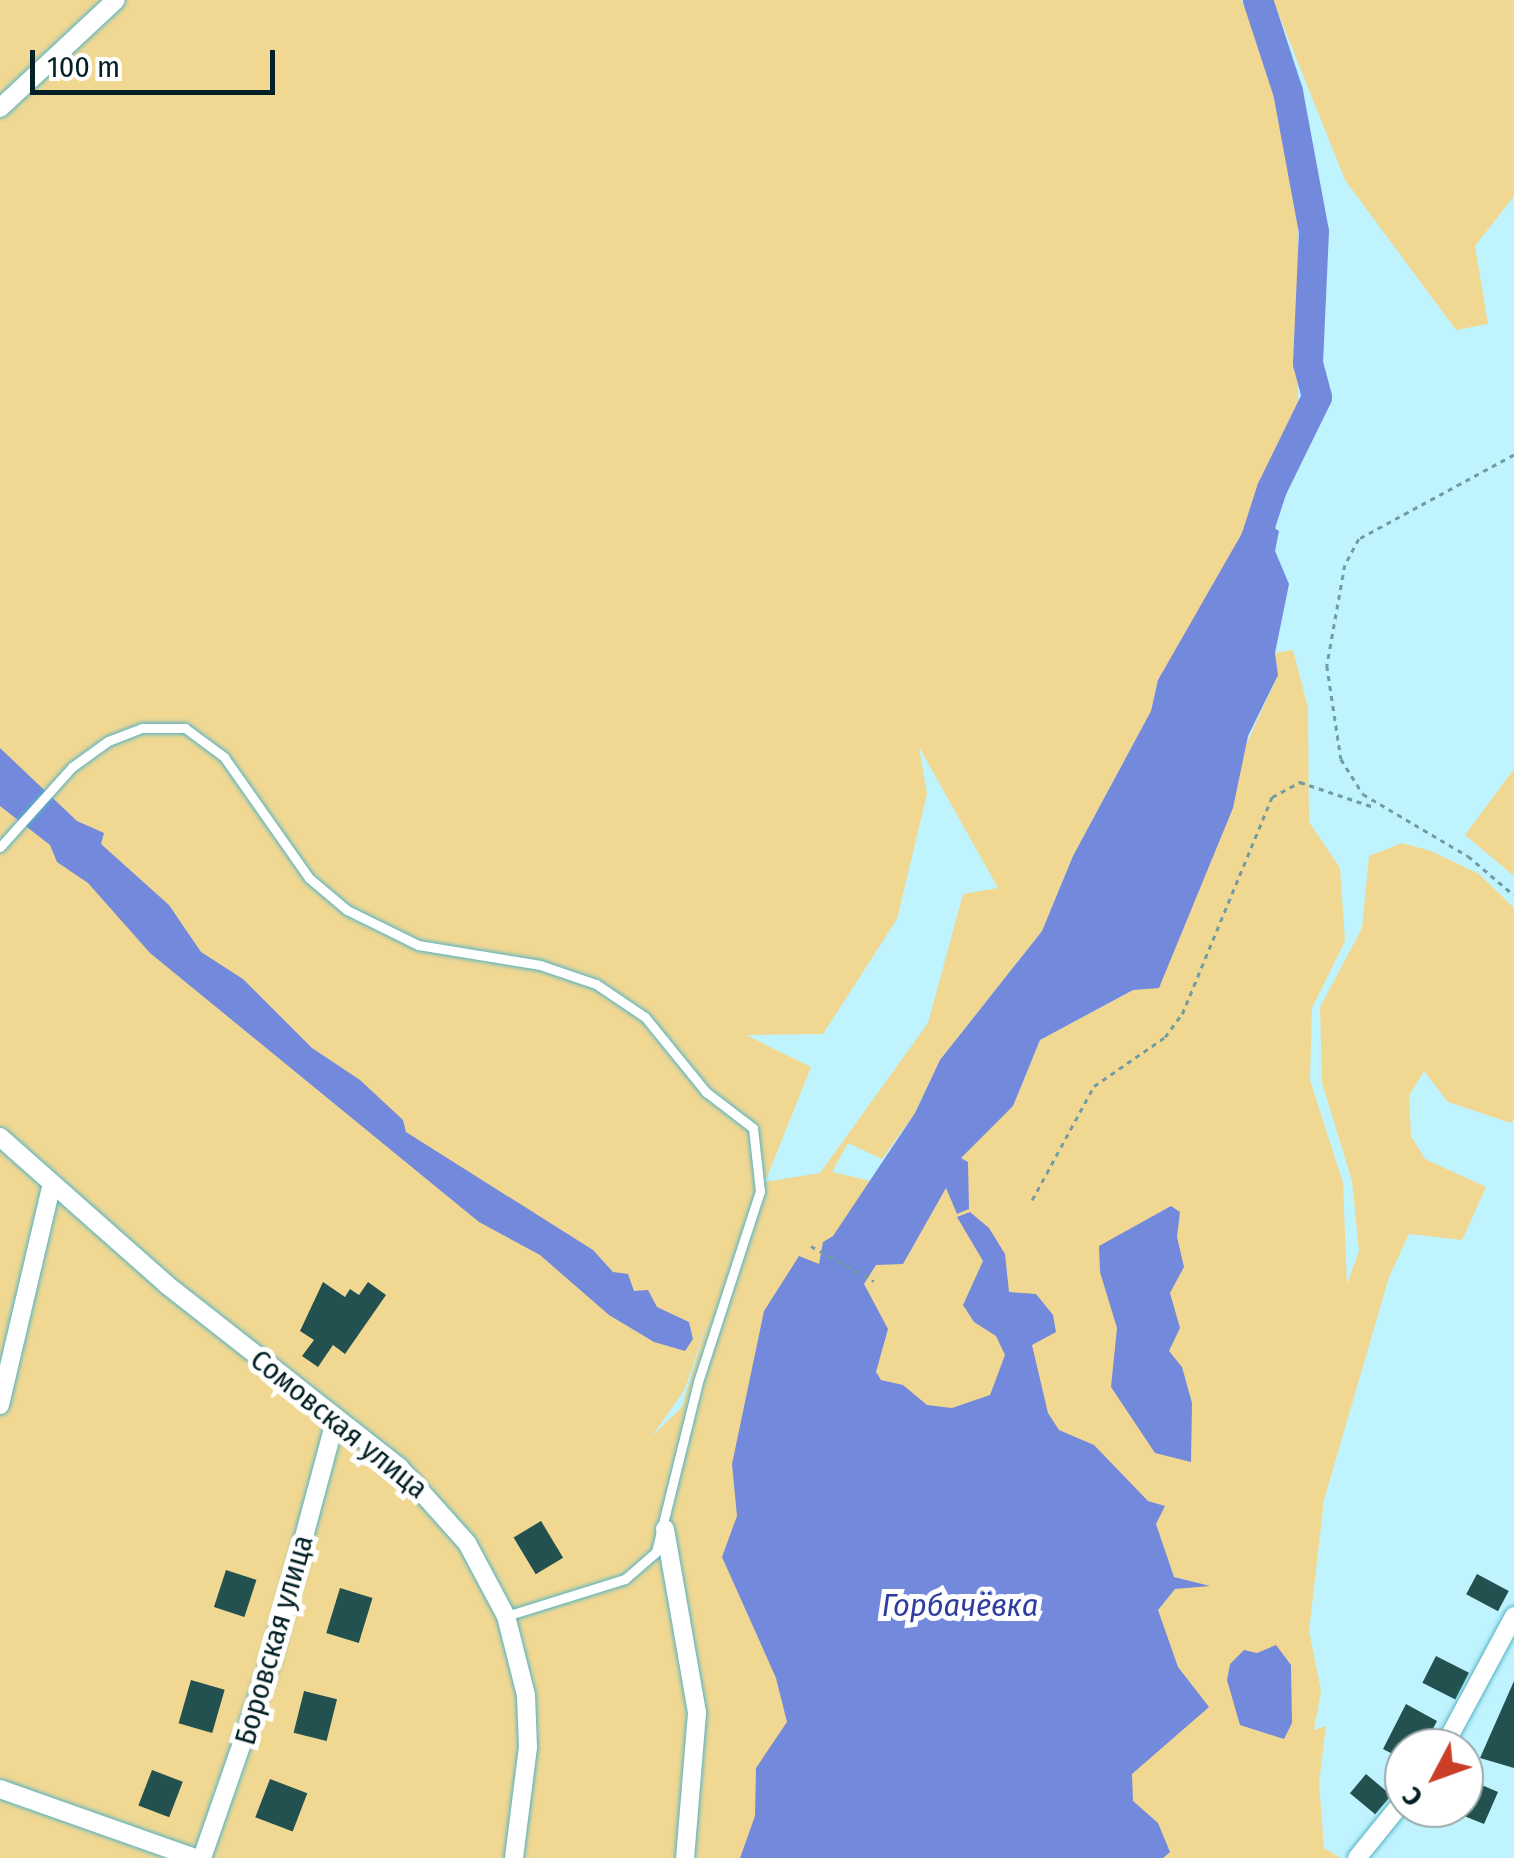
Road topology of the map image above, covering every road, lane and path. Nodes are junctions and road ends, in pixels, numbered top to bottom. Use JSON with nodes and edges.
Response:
{"nodes":[{"id":1,"x":116,"y":0,"type":"edge"},
{"id":2,"x":0,"y":108,"type":"edge"},
{"id":3,"x":1514,"y":454,"type":"edge"},
{"id":4,"x":1376,"y":808,"type":"junction"},
{"id":5,"x":3,"y":843,"type":"edge"},
{"id":6,"x":1514,"y":895,"type":"edge"},
{"id":7,"x":0,"y":1137,"type":"edge"},
{"id":8,"x":51,"y":1187,"type":"junction"},
{"id":9,"x":1032,"y":1200,"type":"dead end"},
{"id":10,"x":811,"y":1246,"type":"dead end"},
{"id":11,"x":874,"y":1281,"type":"dead end"},
{"id":12,"x":0,"y":1406,"type":"edge"},
{"id":13,"x":336,"y":1418,"type":"junction"},
{"id":14,"x":664,"y":1529,"type":"junction"},
{"id":15,"x":506,"y":1616,"type":"junction"},
{"id":16,"x":1514,"y":1616,"type":"edge"},
{"id":17,"x":1453,"y":1728,"type":"edge"},
{"id":18,"x":0,"y":1790,"type":"edge"},
{"id":19,"x":1384,"y":1825,"type":"edge"},
{"id":20,"x":198,"y":1858,"type":"edge"},
{"id":21,"x":514,"y":1858,"type":"edge"},
{"id":22,"x":685,"y":1858,"type":"edge"},
{"id":23,"x":1357,"y":1858,"type":"edge"}],
"edges":[{"from":1,"to":2,"type":"street"},
{"from":3,"to":4,"type":"path"},
{"from":4,"to":6,"type":"path"},
{"from":4,"to":9,"type":"path"},
{"from":5,"to":14,"type":"lane"},
{"from":7,"to":8,"type":"street","name":"Сомовская улица"},
{"from":8,"to":12,"type":"street"},
{"from":8,"to":13,"type":"street","name":"Сомовская улица"},
{"from":10,"to":11,"type":"path"},
{"from":13,"to":15,"type":"street","name":"Сомовская улица"},
{"from":13,"to":20,"type":"street","name":"Боровская улица"},
{"from":14,"to":15,"type":"lane"},
{"from":14,"to":22,"type":"street"},
{"from":15,"to":21,"type":"street","name":"Сомовская улица"},
{"from":16,"to":17,"type":"street"},
{"from":18,"to":20,"type":"street"},
{"from":19,"to":23,"type":"street"}]}
